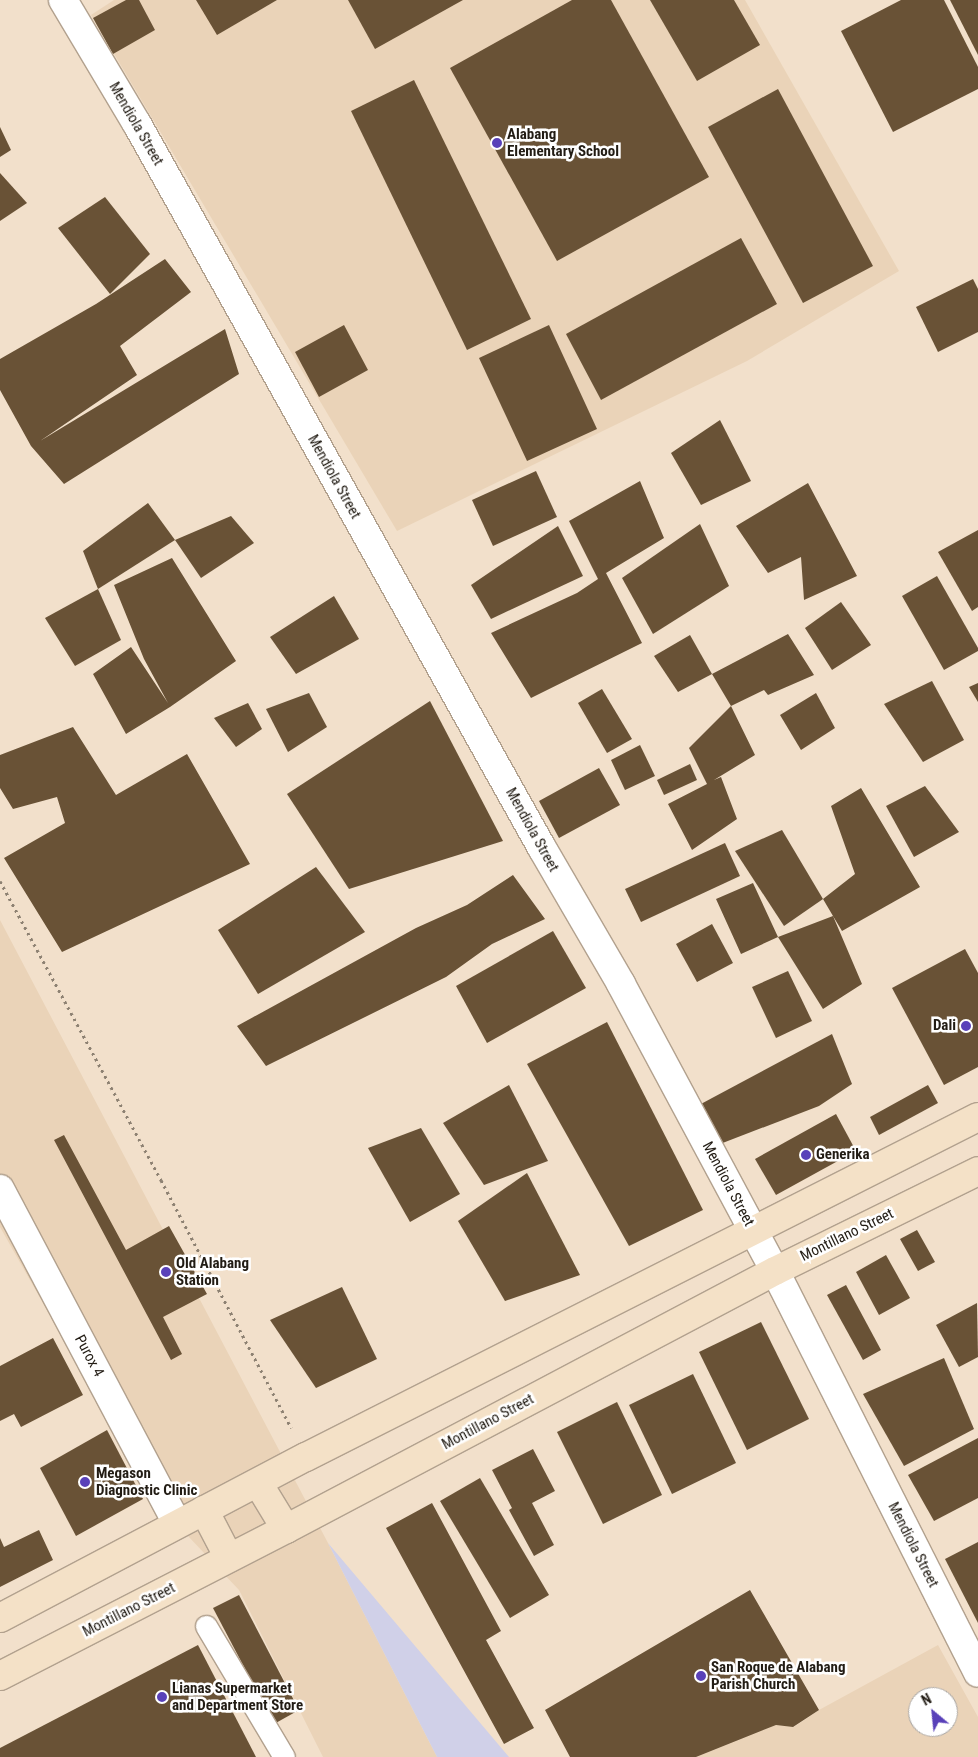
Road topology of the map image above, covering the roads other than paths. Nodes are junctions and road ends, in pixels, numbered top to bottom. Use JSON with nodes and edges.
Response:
{"nodes":[{"id":1,"x":63,"y":0,"type":"edge"},
{"id":2,"x":978,"y":1117,"type":"edge"},
{"id":3,"x":978,"y":1171,"type":"edge"},
{"id":4,"x":0,"y":1189,"type":"edge"},
{"id":5,"x":753,"y":1231,"type":"junction"},
{"id":6,"x":775,"y":1271,"type":"junction"},
{"id":7,"x":258,"y":1483,"type":"junction"},
{"id":8,"x":204,"y":1510,"type":"junction"},
{"id":9,"x":177,"y":1524,"type":"junction"},
{"id":10,"x":286,"y":1529,"type":"junction"},
{"id":11,"x":229,"y":1558,"type":"junction"},
{"id":12,"x":0,"y":1618,"type":"edge"},
{"id":13,"x":206,"y":1626,"type":"dead end"},
{"id":14,"x":978,"y":1673,"type":"edge"},
{"id":15,"x":0,"y":1676,"type":"edge"},
{"id":16,"x":284,"y":1757,"type":"edge"}],
"edges":[{"from":1,"to":5,"type":"street","name":"Mendiola Street"},
{"from":2,"to":5,"type":"main road"},
{"from":3,"to":6,"type":"main road","name":"Montillano Street"},
{"from":4,"to":9,"type":"street","name":"Purox 4"},
{"from":5,"to":6,"type":"street","name":"Mendiola Street"},
{"from":5,"to":7,"type":"main road"},
{"from":6,"to":10,"type":"main road","name":"Montillano Street"},
{"from":6,"to":14,"type":"street","name":"Mendiola Street"},
{"from":7,"to":8,"type":"main road"},
{"from":7,"to":10,"type":"main road"},
{"from":8,"to":9,"type":"main road"},
{"from":8,"to":11,"type":"main road"},
{"from":9,"to":12,"type":"main road"},
{"from":10,"to":11,"type":"main road","name":"Montillano Street"},
{"from":11,"to":15,"type":"main road","name":"Montillano Street"},
{"from":13,"to":16,"type":"lane"}]}
